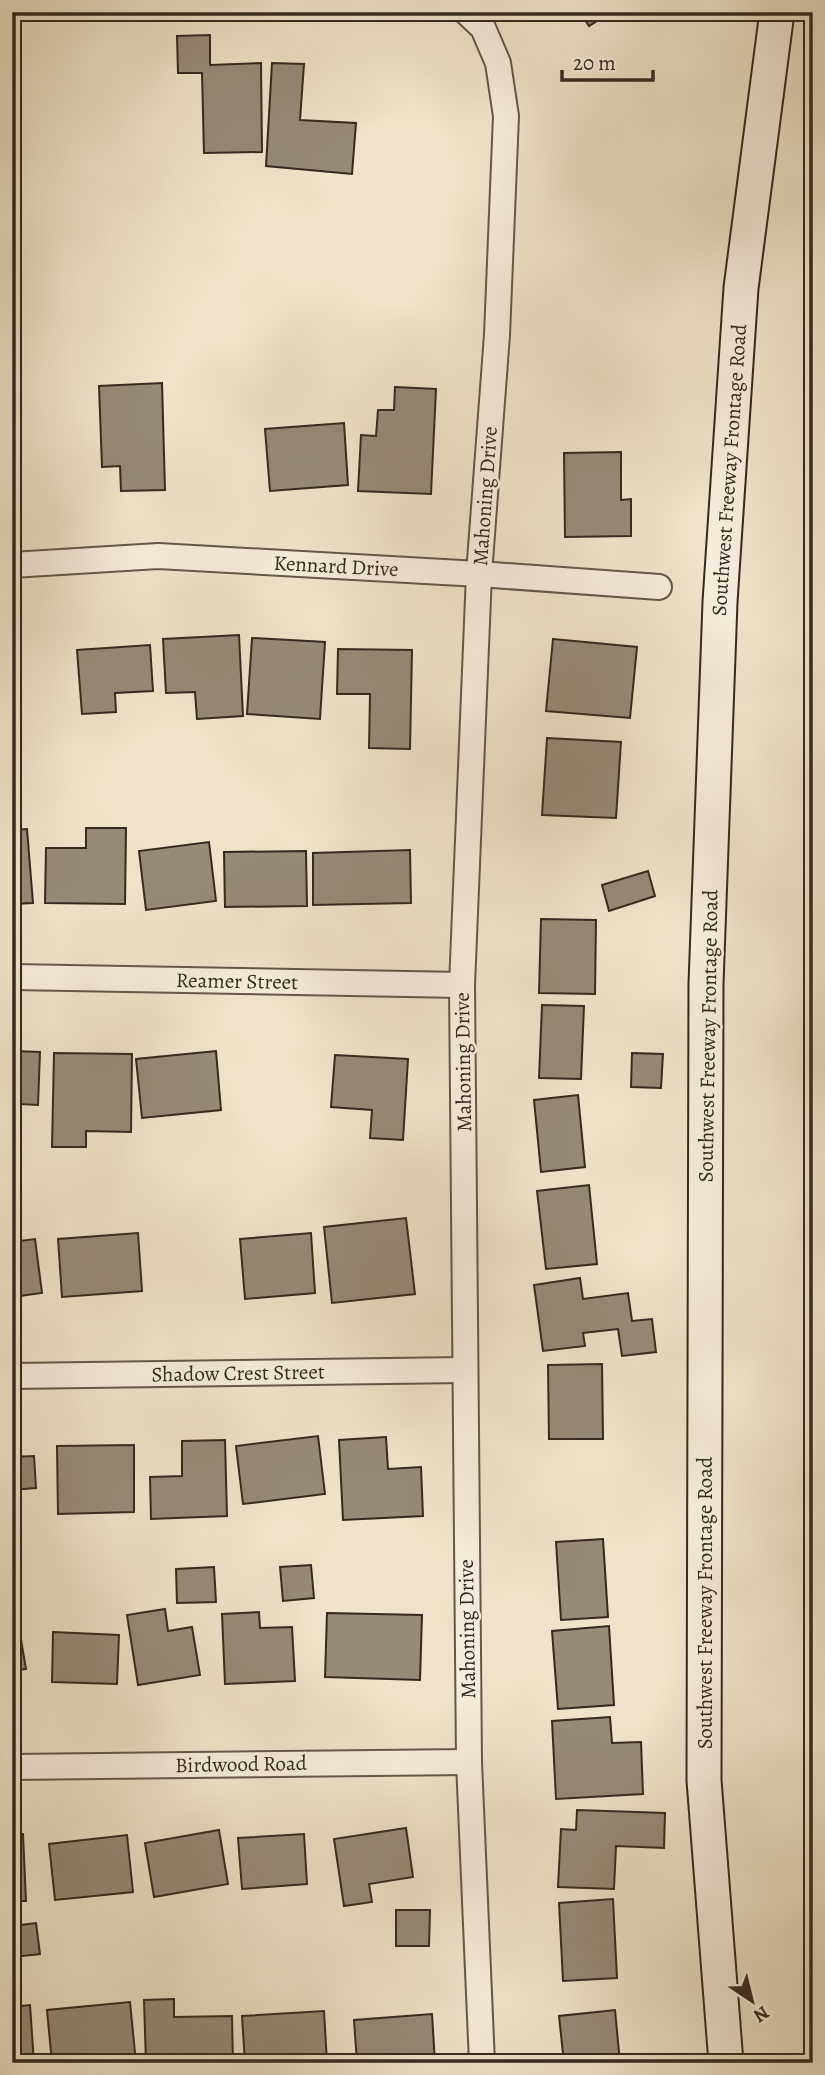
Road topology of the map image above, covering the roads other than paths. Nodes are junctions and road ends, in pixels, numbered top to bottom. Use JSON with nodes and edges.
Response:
{"nodes":[{"id":1,"x":466,"y":12,"type":"edge"},
{"id":2,"x":777,"y":12,"type":"edge"},
{"id":3,"x":12,"y":565,"type":"edge"},
{"id":4,"x":479,"y":574,"type":"junction"},
{"id":5,"x":659,"y":587,"type":"dead end"},
{"id":6,"x":12,"y":977,"type":"edge"},
{"id":7,"x":461,"y":985,"type":"junction"},
{"id":8,"x":464,"y":1370,"type":"junction"},
{"id":9,"x":12,"y":1376,"type":"edge"},
{"id":10,"x":469,"y":1762,"type":"junction"},
{"id":11,"x":12,"y":1767,"type":"edge"},
{"id":12,"x":482,"y":2063,"type":"edge"},
{"id":13,"x":726,"y":2063,"type":"edge"}],
"edges":[{"from":1,"to":4,"type":"street","name":"Mahoning Drive"},
{"from":2,"to":13,"type":"main road","name":"Southwest Freeway Frontage Road"},
{"from":3,"to":4,"type":"street","name":"Kennard Drive"},
{"from":4,"to":5,"type":"street","name":"Kennard Drive"},
{"from":4,"to":7,"type":"street","name":"Mahoning Drive"},
{"from":6,"to":7,"type":"street","name":"Reamer Street"},
{"from":7,"to":8,"type":"street","name":"Mahoning Drive"},
{"from":8,"to":9,"type":"street","name":"Shadow Crest Street"},
{"from":8,"to":10,"type":"street","name":"Mahoning Drive"},
{"from":10,"to":11,"type":"street","name":"Birdwood Road"},
{"from":10,"to":12,"type":"street","name":"Mahoning Drive"}]}
